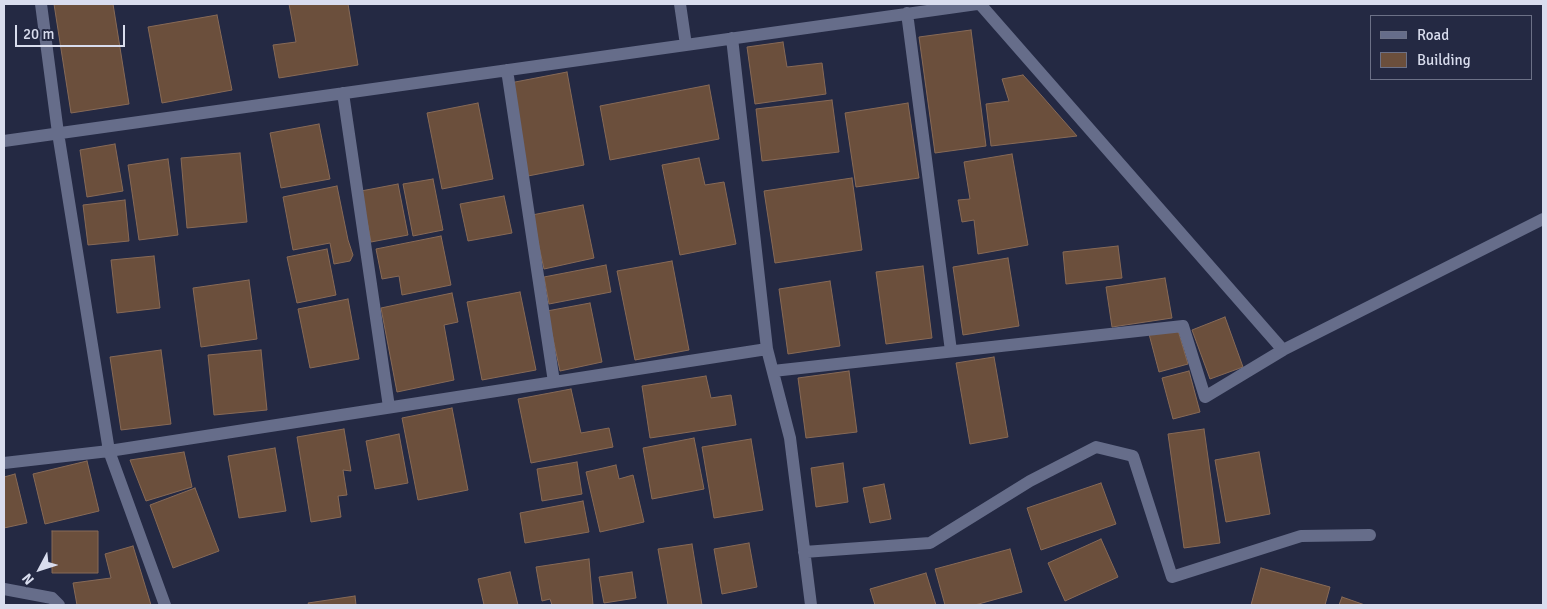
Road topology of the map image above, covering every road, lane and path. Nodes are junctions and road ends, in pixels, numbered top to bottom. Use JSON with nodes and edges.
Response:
{"nodes":[{"id":1,"x":41,"y":4,"type":"edge"},
{"id":2,"x":680,"y":4,"type":"edge"},
{"id":3,"x":979,"y":4,"type":"edge"},
{"id":4,"x":907,"y":14,"type":"junction"},
{"id":5,"x":732,"y":38,"type":"junction"},
{"id":6,"x":686,"y":45,"type":"junction"},
{"id":7,"x":507,"y":70,"type":"junction"},
{"id":8,"x":343,"y":93,"type":"junction"},
{"id":9,"x":58,"y":133,"type":"junction"},
{"id":10,"x":4,"y":141,"type":"edge"},
{"id":11,"x":1543,"y":219,"type":"edge"},
{"id":12,"x":767,"y":349,"type":"junction"},
{"id":13,"x":1282,"y":350,"type":"junction"},
{"id":14,"x":951,"y":352,"type":"junction"},
{"id":15,"x":773,"y":371,"type":"junction"},
{"id":16,"x":554,"y":382,"type":"junction"},
{"id":17,"x":389,"y":408,"type":"junction"},
{"id":18,"x":109,"y":451,"type":"junction"},
{"id":19,"x":4,"y":463,"type":"edge"},
{"id":20,"x":1370,"y":535,"type":"dead end"},
{"id":21,"x":804,"y":552,"type":"junction"},
{"id":22,"x":4,"y":589,"type":"edge"},
{"id":23,"x":59,"y":605,"type":"edge"},
{"id":24,"x":165,"y":605,"type":"edge"},
{"id":25,"x":811,"y":605,"type":"edge"}],
"edges":[{"from":1,"to":9,"type":"street"},
{"from":2,"to":6,"type":"street"},
{"from":3,"to":4,"type":"street"},
{"from":3,"to":13,"type":"street"},
{"from":4,"to":5,"type":"street"},
{"from":4,"to":14,"type":"street"},
{"from":5,"to":6,"type":"street"},
{"from":5,"to":12,"type":"street"},
{"from":6,"to":7,"type":"street"},
{"from":7,"to":8,"type":"street"},
{"from":7,"to":16,"type":"street"},
{"from":8,"to":9,"type":"street"},
{"from":8,"to":17,"type":"street"},
{"from":9,"to":10,"type":"street"},
{"from":9,"to":18,"type":"street"},
{"from":11,"to":13,"type":"street"},
{"from":12,"to":15,"type":"street"},
{"from":12,"to":16,"type":"street"},
{"from":13,"to":14,"type":"street"},
{"from":14,"to":15,"type":"street"},
{"from":15,"to":21,"type":"street"},
{"from":16,"to":17,"type":"street"},
{"from":17,"to":18,"type":"street"},
{"from":18,"to":19,"type":"street"},
{"from":18,"to":24,"type":"street"},
{"from":20,"to":21,"type":"street"},
{"from":21,"to":25,"type":"street"},
{"from":22,"to":23,"type":"street"}]}
